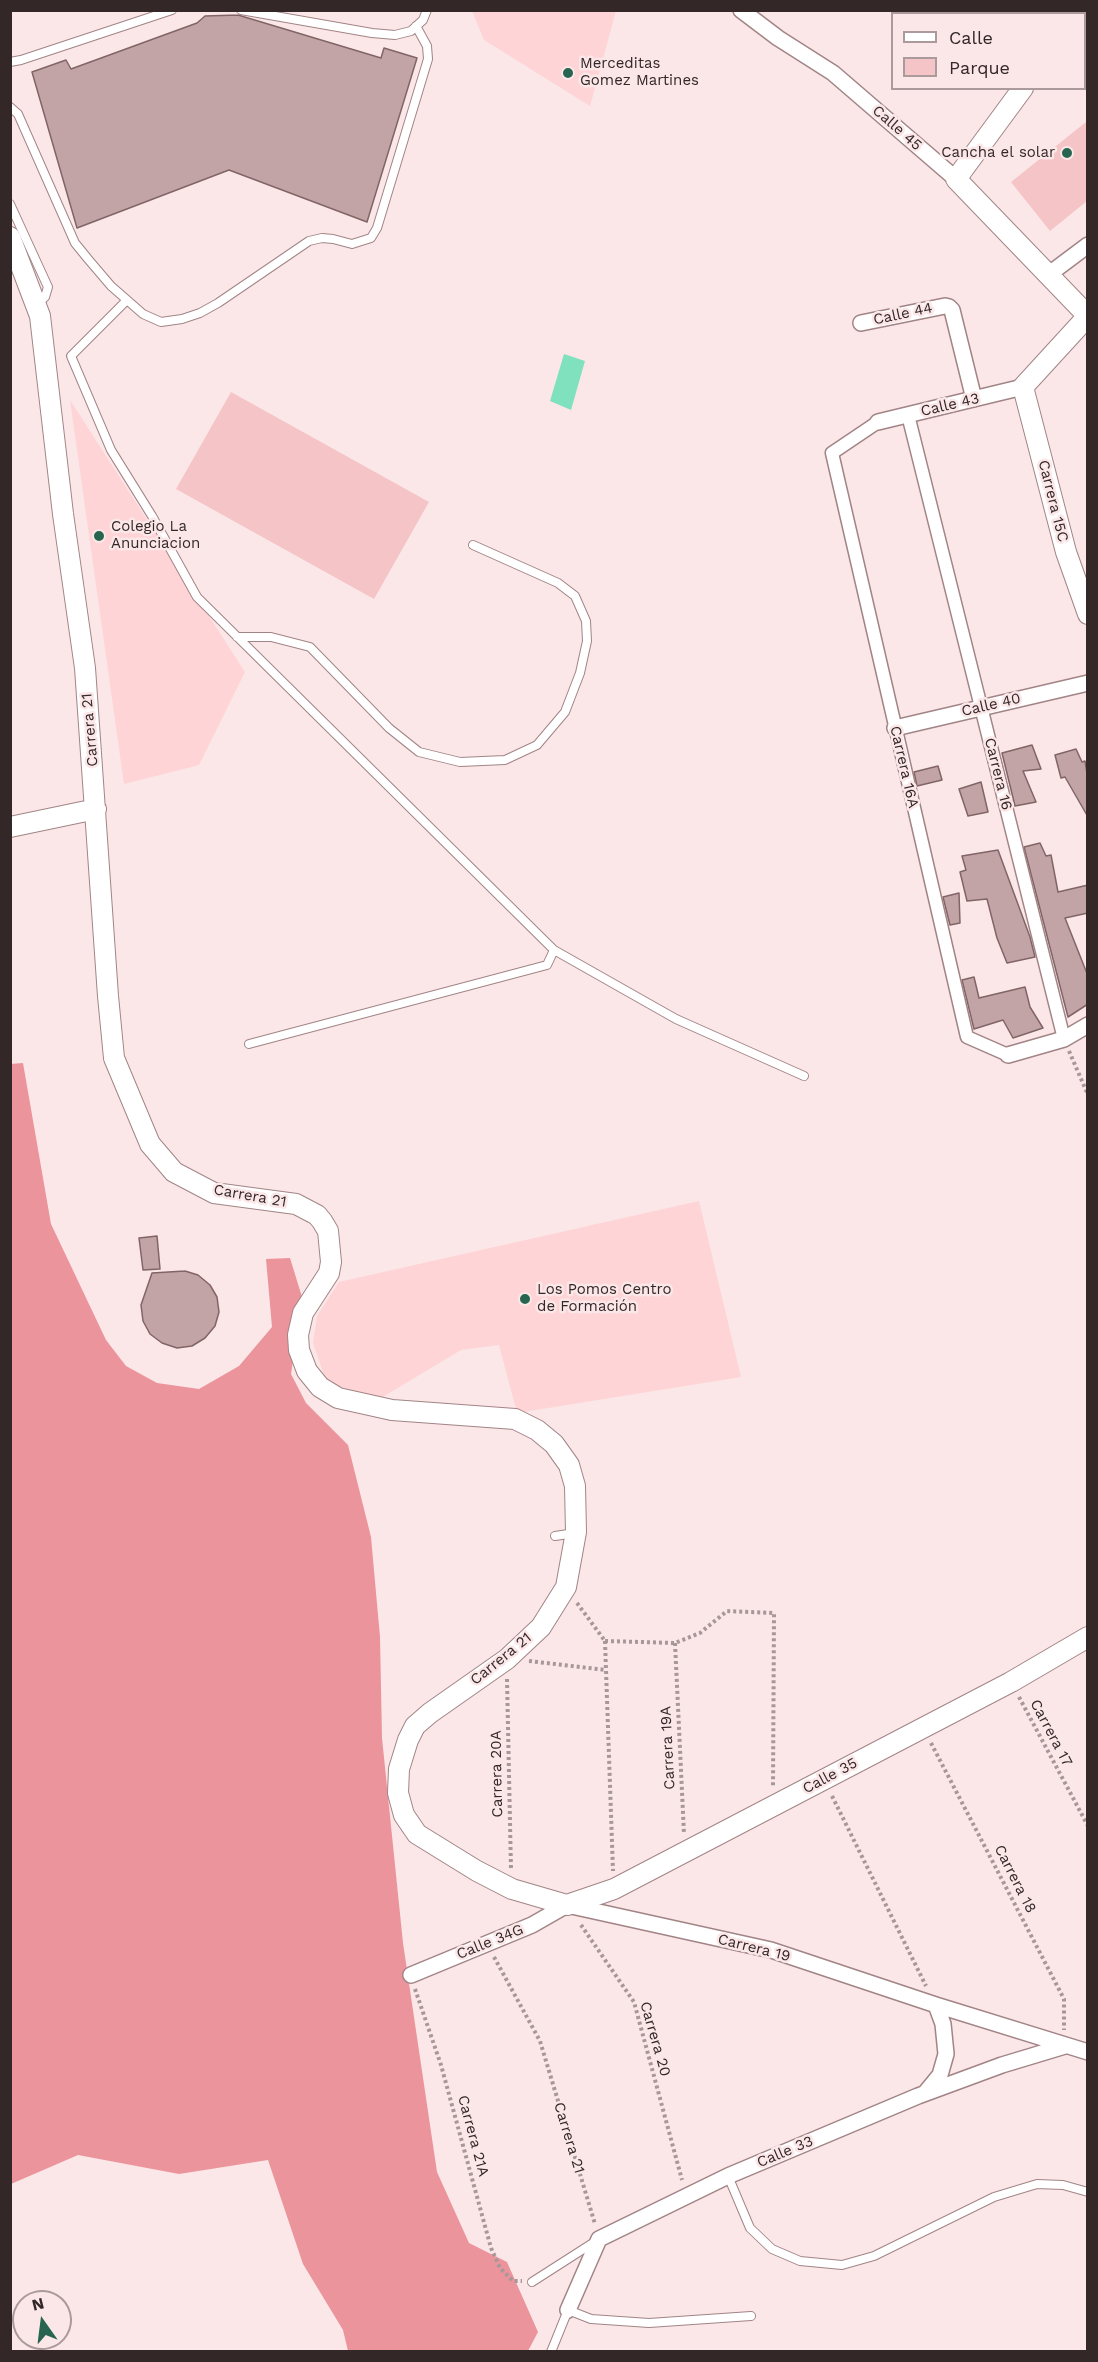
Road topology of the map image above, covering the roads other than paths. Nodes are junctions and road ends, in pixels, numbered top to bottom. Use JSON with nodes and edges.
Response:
{"nodes":[{"id":1,"x":172,"y":10,"type":"edge"},
{"id":2,"x":241,"y":10,"type":"edge"},
{"id":3,"x":426,"y":10,"type":"edge"},
{"id":4,"x":741,"y":10,"type":"edge"},
{"id":5,"x":416,"y":26,"type":"junction"},
{"id":6,"x":10,"y":62,"type":"edge"},
{"id":7,"x":1022,"y":90,"type":"edge"},
{"id":8,"x":10,"y":107,"type":"edge"},
{"id":9,"x":956,"y":179,"type":"junction"},
{"id":10,"x":10,"y":204,"type":"edge"},
{"id":11,"x":10,"y":237,"type":"edge"},
{"id":12,"x":1088,"y":245,"type":"edge"},
{"id":13,"x":1048,"y":275,"type":"junction"},
{"id":14,"x":127,"y":300,"type":"junction"},
{"id":15,"x":36,"y":304,"type":"junction"},
{"id":16,"x":1088,"y":316,"type":"edge"},
{"id":17,"x":861,"y":323,"type":"dead end"},
{"id":18,"x":1023,"y":387,"type":"junction"},
{"id":19,"x":974,"y":399,"type":"junction"},
{"id":20,"x":908,"y":415,"type":"junction"},
{"id":21,"x":878,"y":422,"type":"joint"},
{"id":22,"x":473,"y":545,"type":"dead end"},
{"id":23,"x":1088,"y":614,"type":"edge"},
{"id":24,"x":237,"y":637,"type":"junction"},
{"id":25,"x":1088,"y":683,"type":"edge"},
{"id":26,"x":981,"y":707,"type":"junction"},
{"id":27,"x":895,"y":728,"type":"junction"},
{"id":28,"x":96,"y":809,"type":"junction"},
{"id":29,"x":10,"y":827,"type":"edge"},
{"id":30,"x":554,"y":950,"type":"junction"},
{"id":31,"x":1088,"y":1025,"type":"edge"},
{"id":32,"x":1064,"y":1039,"type":"junction"},
{"id":33,"x":249,"y":1044,"type":"dead end"},
{"id":34,"x":1008,"y":1055,"type":"joint"},
{"id":35,"x":804,"y":1076,"type":"dead end"},
{"id":36,"x":576,"y":1532,"type":"junction"},
{"id":37,"x":555,"y":1536,"type":"dead end"},
{"id":38,"x":1088,"y":1637,"type":"edge"},
{"id":39,"x":567,"y":1905,"type":"junction"},
{"id":40,"x":411,"y":1975,"type":"road end"},
{"id":41,"x":936,"y":2005,"type":"junction"},
{"id":42,"x":1065,"y":2046,"type":"junction"},
{"id":43,"x":1088,"y":2052,"type":"edge"},
{"id":44,"x":918,"y":2097,"type":"junction"},
{"id":45,"x":728,"y":2176,"type":"junction"},
{"id":46,"x":1088,"y":2192,"type":"edge"},
{"id":47,"x":599,"y":2239,"type":"junction"},
{"id":48,"x":532,"y":2282,"type":"road end"},
{"id":49,"x":567,"y":2310,"type":"junction"},
{"id":50,"x":751,"y":2316,"type":"dead end"},
{"id":51,"x":551,"y":2352,"type":"edge"}],
"edges":[{"from":1,"to":6,"type":"lane"},
{"from":2,"to":5,"type":"lane"},
{"from":3,"to":5,"type":"lane"},
{"from":4,"to":9,"type":"street","name":"Calle 45"},
{"from":5,"to":14,"type":"lane"},
{"from":7,"to":9,"type":"street"},
{"from":8,"to":14,"type":"lane"},
{"from":9,"to":13,"type":"street","name":"Calle 45"},
{"from":10,"to":15,"type":"lane"},
{"from":11,"to":15,"type":"street","name":"Carrera 21"},
{"from":12,"to":13,"type":"street"},
{"from":13,"to":16,"type":"street","name":"Calle 45"},
{"from":14,"to":24,"type":"lane"},
{"from":15,"to":28,"type":"street","name":"Carrera 21"},
{"from":16,"to":18,"type":"street"},
{"from":17,"to":19,"type":"street","name":"Calle 44"},
{"from":18,"to":19,"type":"street","name":"Calle 43"},
{"from":18,"to":23,"type":"street","name":"Carrera 15C"},
{"from":19,"to":20,"type":"street","name":"Calle 43"},
{"from":20,"to":21,"type":"street","name":"Calle 43"},
{"from":20,"to":26,"type":"street","name":"Carrera 16"},
{"from":21,"to":27,"type":"street","name":"Carrera 16A"},
{"from":22,"to":24,"type":"lane"},
{"from":24,"to":30,"type":"lane"},
{"from":25,"to":26,"type":"street","name":"Calle 40"},
{"from":26,"to":27,"type":"street","name":"Calle 40"},
{"from":26,"to":32,"type":"street","name":"Carrera 16"},
{"from":27,"to":34,"type":"street","name":"Carrera 16A"},
{"from":28,"to":29,"type":"street"},
{"from":28,"to":36,"type":"street","name":"Carrera 21"},
{"from":30,"to":33,"type":"lane"},
{"from":30,"to":35,"type":"lane"},
{"from":31,"to":32,"type":"street"},
{"from":32,"to":34,"type":"street"},
{"from":36,"to":37,"type":"lane"},
{"from":36,"to":39,"type":"street","name":"Carrera 21"},
{"from":38,"to":39,"type":"street","name":"Calle 35"},
{"from":39,"to":40,"type":"street","name":"Calle 34G"},
{"from":39,"to":41,"type":"street","name":"Carrera 19"},
{"from":41,"to":42,"type":"street","name":"Carrera 19"},
{"from":41,"to":44,"type":"street"},
{"from":42,"to":43,"type":"street","name":"Carrera 19"},
{"from":42,"to":44,"type":"street","name":"Calle 33"},
{"from":44,"to":45,"type":"street","name":"Calle 33"},
{"from":45,"to":46,"type":"lane"},
{"from":45,"to":47,"type":"street","name":"Calle 33"},
{"from":47,"to":48,"type":"lane"},
{"from":47,"to":49,"type":"street"},
{"from":49,"to":50,"type":"lane"},
{"from":49,"to":51,"type":"lane"}]}
